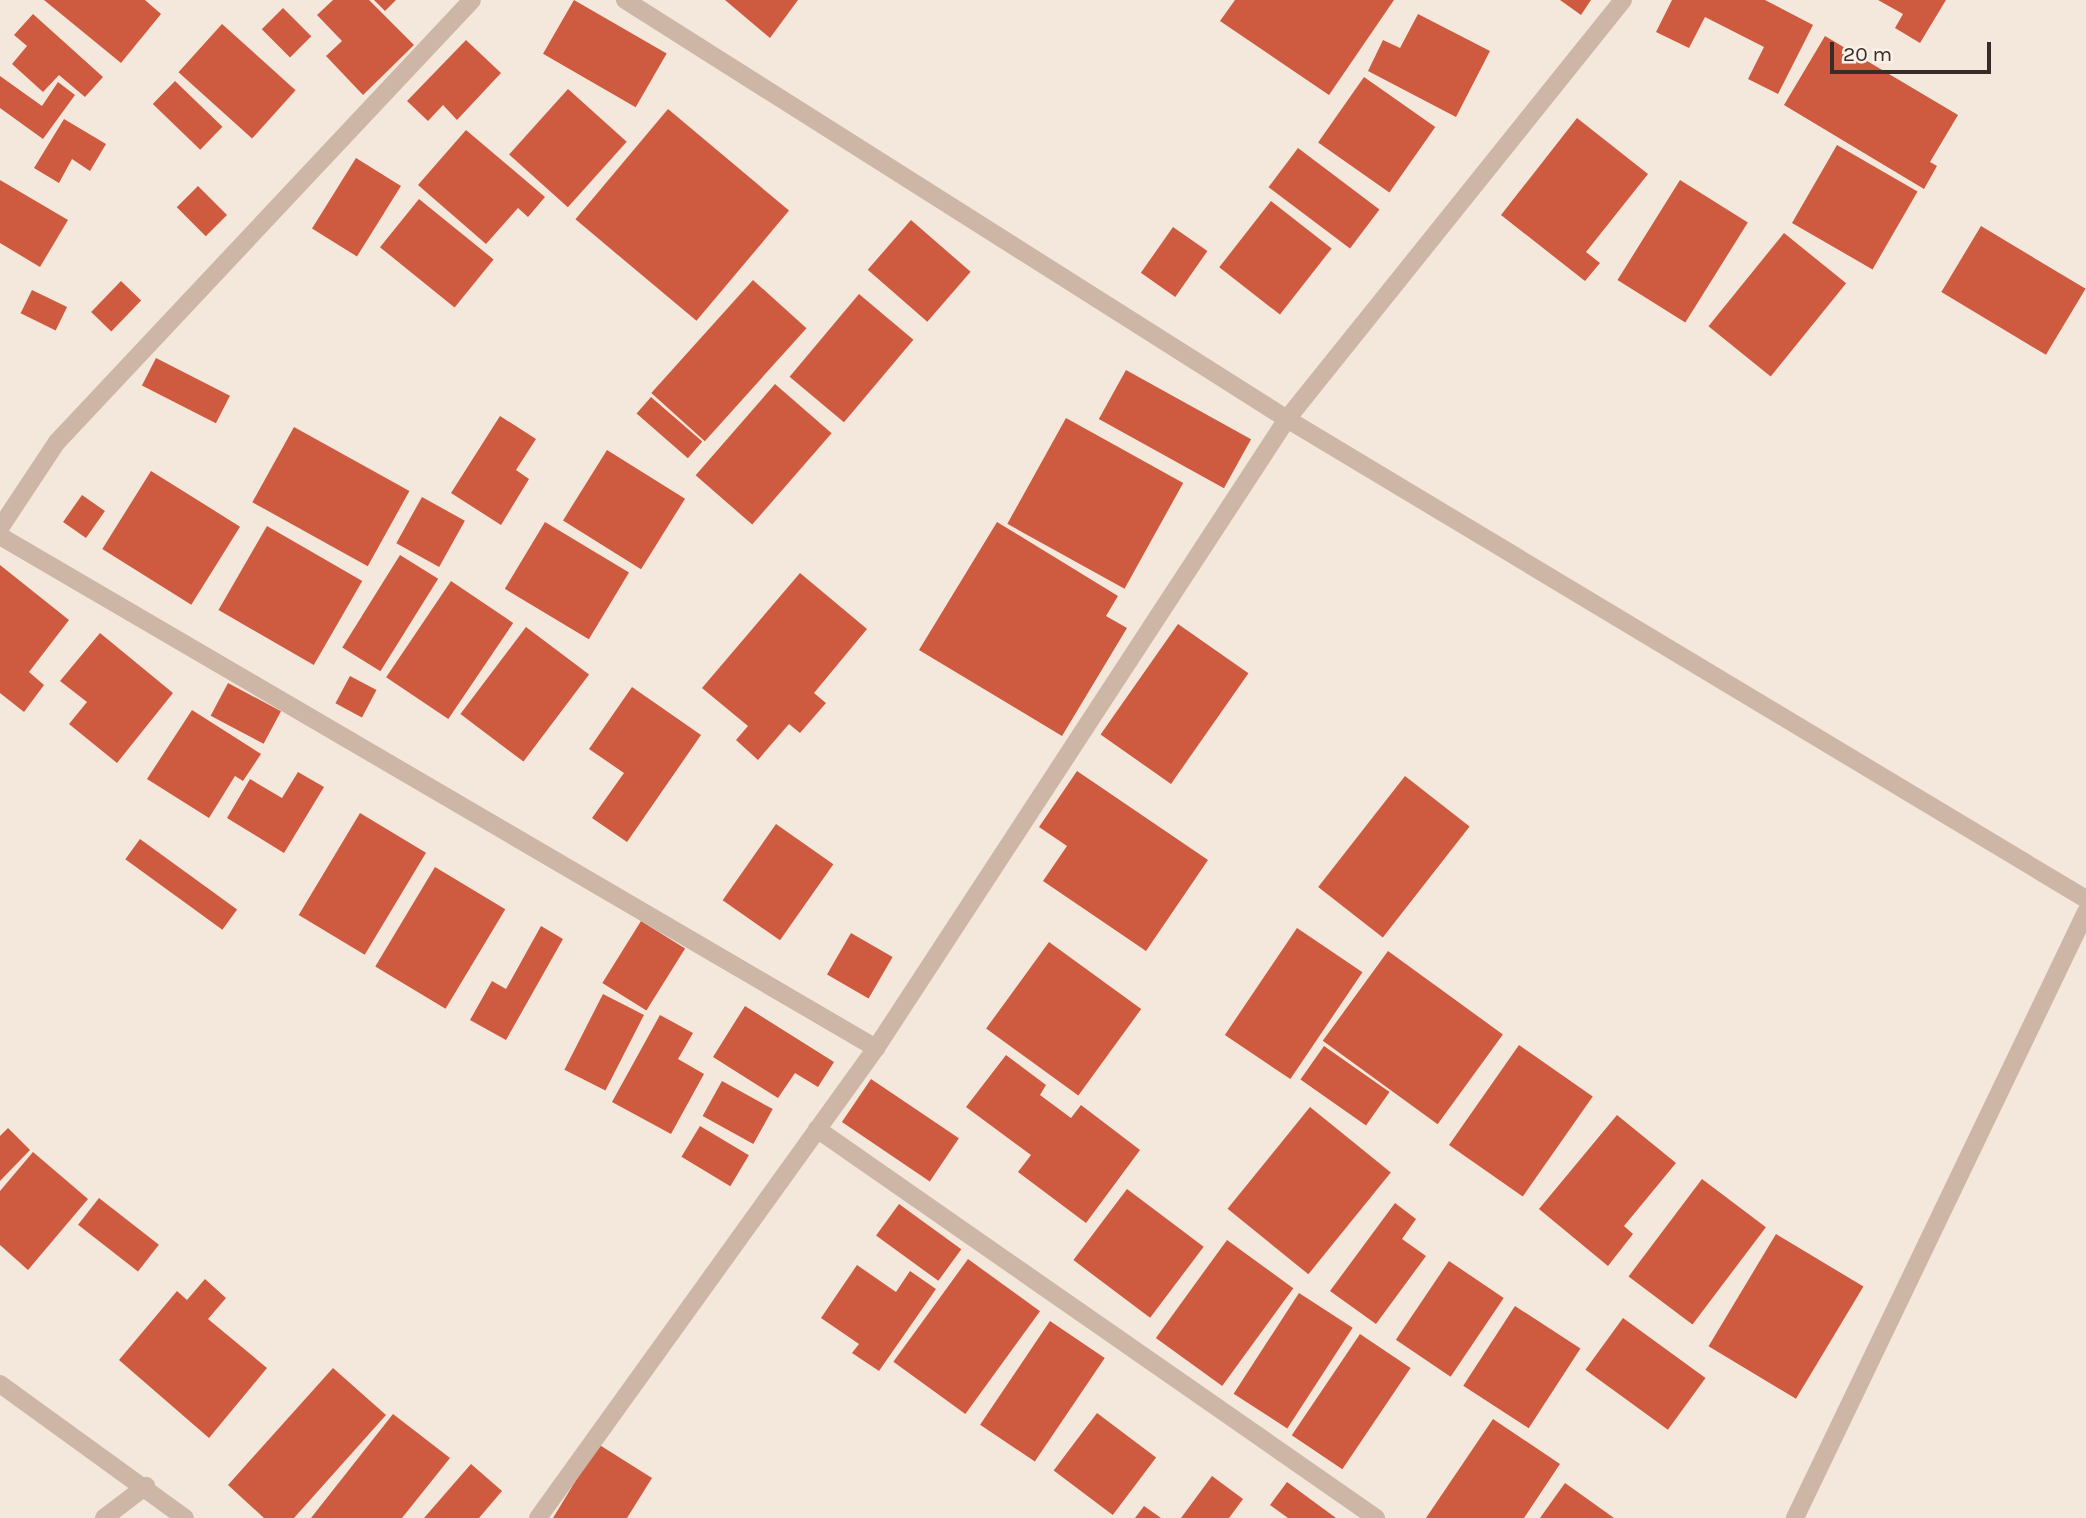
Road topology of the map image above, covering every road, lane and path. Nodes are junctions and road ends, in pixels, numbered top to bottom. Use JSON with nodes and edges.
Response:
{"nodes":[{"id":1,"x":472,"y":0,"type":"edge"},
{"id":2,"x":625,"y":0,"type":"edge"},
{"id":3,"x":1623,"y":0,"type":"edge"},
{"id":4,"x":1287,"y":419,"type":"junction"},
{"id":5,"x":0,"y":528,"type":"edge"},
{"id":6,"x":0,"y":536,"type":"edge"},
{"id":7,"x":2086,"y":899,"type":"edge"},
{"id":8,"x":2086,"y":912,"type":"edge"},
{"id":9,"x":876,"y":1048,"type":"junction"},
{"id":10,"x":817,"y":1129,"type":"junction"},
{"id":11,"x":0,"y":1384,"type":"edge"},
{"id":12,"x":146,"y":1486,"type":"junction"},
{"id":13,"x":104,"y":1518,"type":"edge"},
{"id":14,"x":185,"y":1518,"type":"edge"},
{"id":15,"x":538,"y":1518,"type":"edge"},
{"id":16,"x":1376,"y":1518,"type":"edge"},
{"id":17,"x":1795,"y":1518,"type":"edge"}],
"edges":[{"from":1,"to":5,"type":"street"},
{"from":2,"to":4,"type":"street"},
{"from":3,"to":4,"type":"street"},
{"from":4,"to":7,"type":"street"},
{"from":4,"to":9,"type":"street"},
{"from":6,"to":9,"type":"street"},
{"from":8,"to":17,"type":"street"},
{"from":9,"to":10,"type":"street"},
{"from":10,"to":15,"type":"street"},
{"from":10,"to":16,"type":"street"},
{"from":11,"to":12,"type":"street"},
{"from":12,"to":13,"type":"street"},
{"from":12,"to":14,"type":"street"}]}
